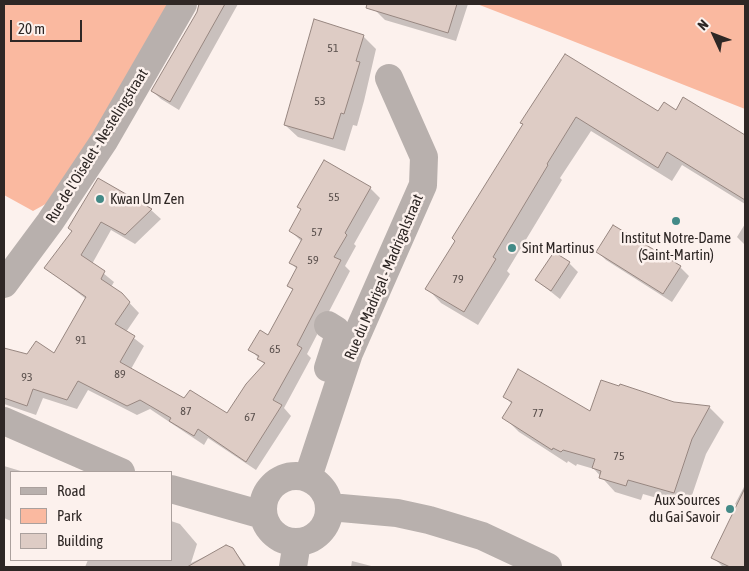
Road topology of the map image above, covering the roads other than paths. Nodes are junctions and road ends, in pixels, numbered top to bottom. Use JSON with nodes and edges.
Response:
{"nodes":[{"id":1,"x":183,"y":4,"type":"edge"},
{"id":2,"x":389,"y":78,"type":"dead end"},
{"id":3,"x":4,"y":284,"type":"edge"},
{"id":4,"x":328,"y":325,"type":"dead end"},
{"id":5,"x":330,"y":412,"type":"junction"},
{"id":6,"x":4,"y":421,"type":"edge"},
{"id":7,"x":120,"y":471,"type":"edge"},
{"id":8,"x":308,"y":477,"type":"junction"},
{"id":9,"x":172,"y":489,"type":"edge"},
{"id":10,"x":330,"y":507,"type":"junction"},
{"id":11,"x":263,"y":515,"type":"junction"},
{"id":12,"x":295,"y":555,"type":"edge"},
{"id":13,"x":548,"y":567,"type":"edge"}],
"edges":[{"from":1,"to":3,"type":"street","name":"Rue de l'Oiselet - Nestelingstraat"},
{"from":2,"to":5,"type":"street","name":"Rue du Madrigal - Madrigalstraat"},
{"from":4,"to":5,"type":"street"},
{"from":5,"to":8,"type":"street","name":"Rue du Madrigal - Madrigalstraat"},
{"from":6,"to":7,"type":"street"},
{"from":8,"to":10,"type":"street"},
{"from":8,"to":11,"type":"street"},
{"from":9,"to":11,"type":"street"},
{"from":10,"to":12,"type":"street"},
{"from":10,"to":13,"type":"street"},
{"from":11,"to":12,"type":"street"}]}
